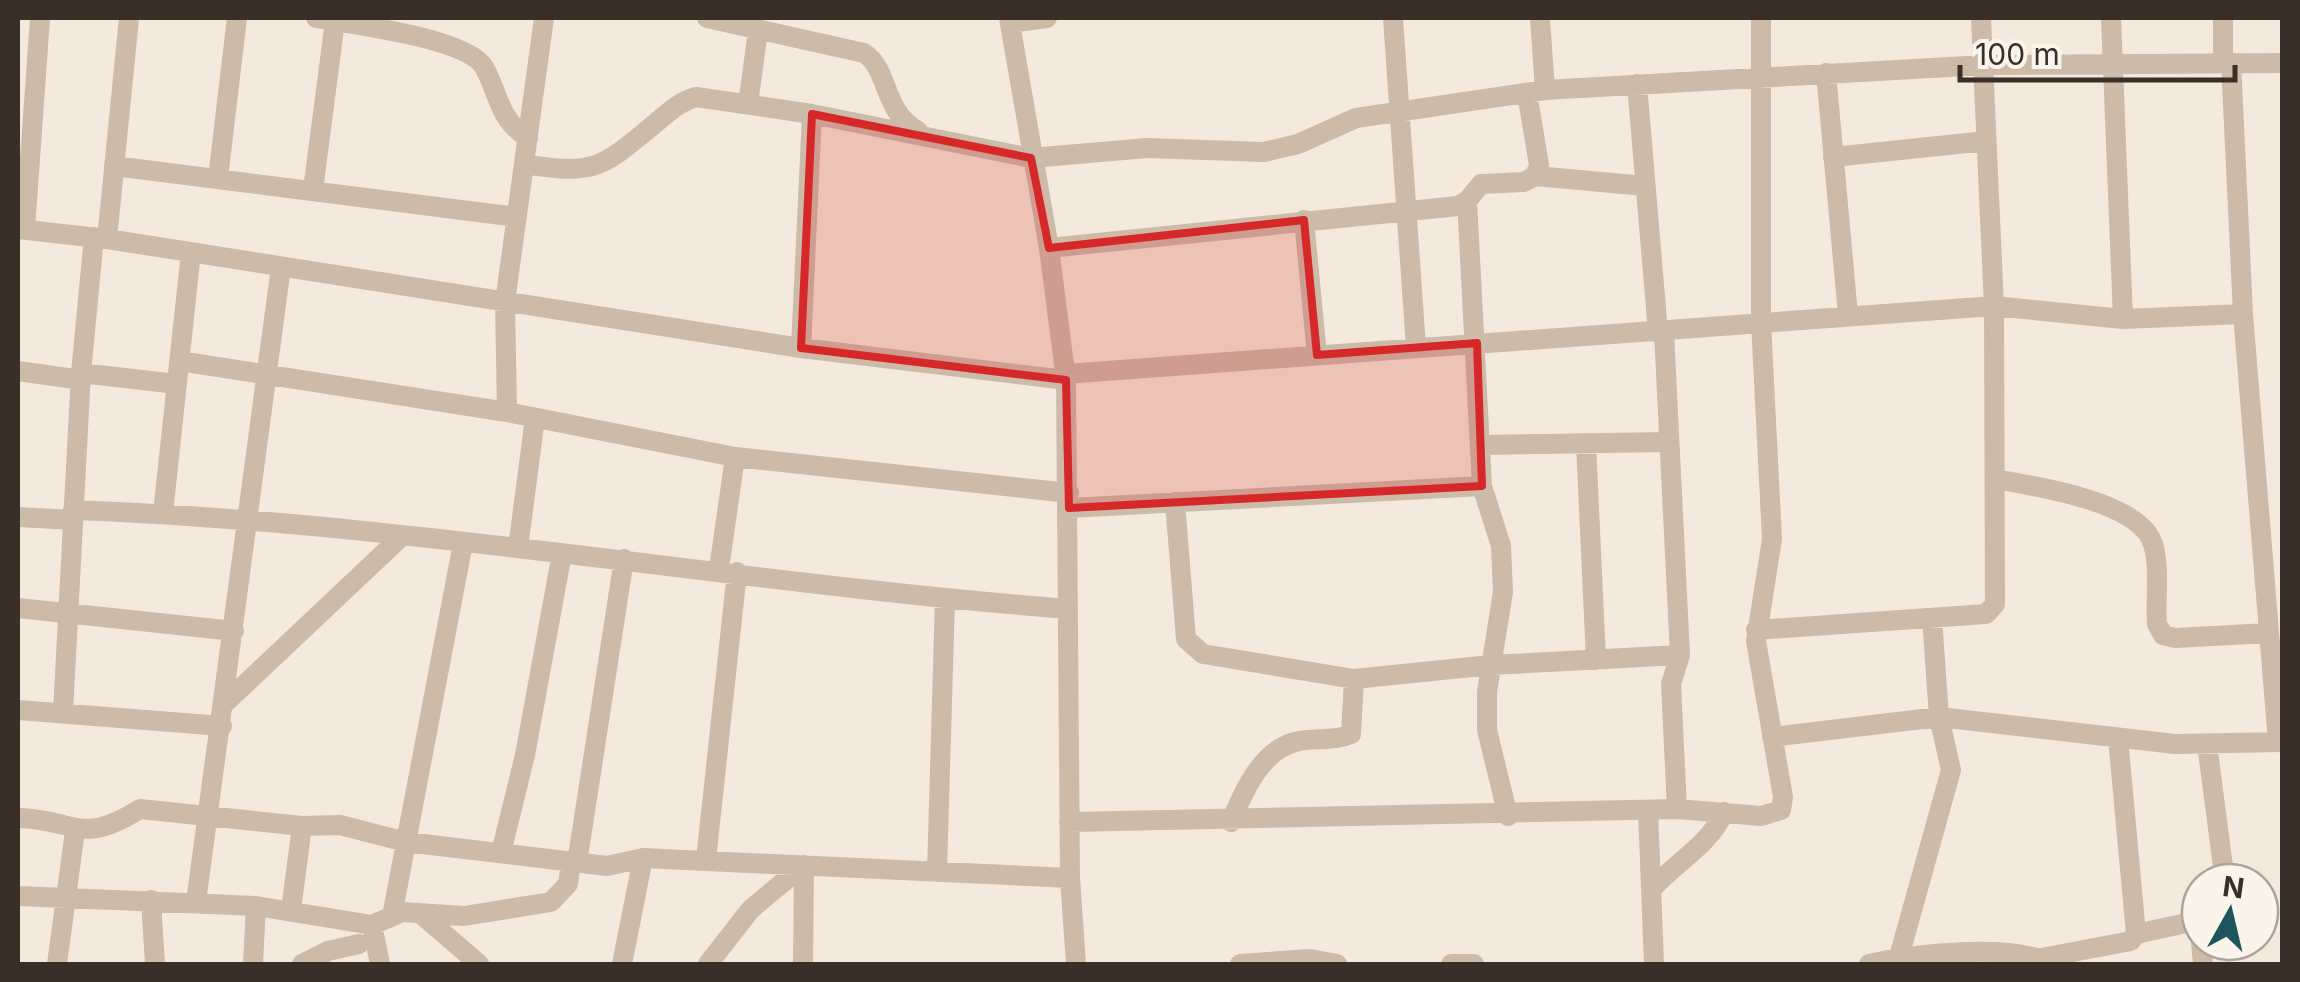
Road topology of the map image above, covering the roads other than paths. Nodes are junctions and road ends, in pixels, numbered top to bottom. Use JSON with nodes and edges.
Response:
{"nodes":[{"id":1,"x":40,"y":18,"type":"edge"},
{"id":2,"x":130,"y":18,"type":"edge"},
{"id":3,"x":237,"y":18,"type":"edge"},
{"id":4,"x":544,"y":18,"type":"edge"},
{"id":5,"x":707,"y":18,"type":"edge"},
{"id":6,"x":1047,"y":18,"type":"edge"},
{"id":7,"x":1394,"y":18,"type":"edge"},
{"id":8,"x":1540,"y":18,"type":"edge"},
{"id":9,"x":1761,"y":18,"type":"edge"},
{"id":10,"x":1981,"y":18,"type":"edge"},
{"id":11,"x":2112,"y":18,"type":"edge"},
{"id":12,"x":2222,"y":18,"type":"edge"},
{"id":13,"x":326,"y":19,"type":"edge"},
{"id":14,"x":1009,"y":20,"type":"edge"},
{"id":15,"x":766,"y":28,"type":"edge"},
{"id":16,"x":2114,"y":62,"type":"junction"},
{"id":17,"x":2227,"y":62,"type":"junction"},
{"id":18,"x":2282,"y":63,"type":"edge"},
{"id":19,"x":1984,"y":65,"type":"junction"},
{"id":20,"x":1826,"y":73,"type":"junction"},
{"id":21,"x":1761,"y":76,"type":"junction"},
{"id":22,"x":1637,"y":84,"type":"junction"},
{"id":23,"x":1536,"y":91,"type":"junction"},
{"id":24,"x":748,"y":104,"type":"junction"},
{"id":25,"x":1398,"y":111,"type":"junction"},
{"id":26,"x":812,"y":114,"type":"junction"},
{"id":27,"x":928,"y":136,"type":"junction"},
{"id":28,"x":528,"y":138,"type":"junction"},
{"id":29,"x":1986,"y":140,"type":"junction"},
{"id":30,"x":1834,"y":157,"type":"junction"},
{"id":31,"x":1031,"y":158,"type":"junction"},
{"id":32,"x":524,"y":164,"type":"junction"},
{"id":33,"x":114,"y":166,"type":"junction"},
{"id":34,"x":1535,"y":176,"type":"junction"},
{"id":35,"x":218,"y":178,"type":"junction"},
{"id":36,"x":1645,"y":186,"type":"junction"},
{"id":37,"x":313,"y":190,"type":"junction"},
{"id":38,"x":1467,"y":201,"type":"junction"},
{"id":39,"x":1409,"y":210,"type":"junction"},
{"id":40,"x":517,"y":217,"type":"junction"},
{"id":41,"x":1304,"y":220,"type":"junction"},
{"id":42,"x":21,"y":229,"type":"edge"},
{"id":43,"x":100,"y":238,"type":"junction"},
{"id":44,"x":1049,"y":248,"type":"junction"},
{"id":45,"x":191,"y":252,"type":"junction"},
{"id":46,"x":281,"y":266,"type":"junction"},
{"id":47,"x":505,"y":302,"type":"junction"},
{"id":48,"x":1994,"y":306,"type":"junction"},
{"id":49,"x":2242,"y":314,"type":"junction"},
{"id":50,"x":1848,"y":315,"type":"junction"},
{"id":51,"x":2123,"y":319,"type":"junction"},
{"id":52,"x":1762,"y":322,"type":"junction"},
{"id":53,"x":1661,"y":332,"type":"junction"},
{"id":54,"x":1477,"y":342,"type":"junction"},
{"id":55,"x":1416,"y":347,"type":"junction"},
{"id":56,"x":801,"y":348,"type":"junction"},
{"id":57,"x":1317,"y":355,"type":"junction"},
{"id":58,"x":180,"y":361,"type":"junction"},
{"id":59,"x":18,"y":371,"type":"edge"},
{"id":60,"x":268,"y":372,"type":"junction"},
{"id":61,"x":81,"y":376,"type":"junction"},
{"id":62,"x":1066,"y":377,"type":"junction"},
{"id":63,"x":177,"y":384,"type":"junction"},
{"id":64,"x":506,"y":412,"type":"junction"},
{"id":65,"x":535,"y":418,"type":"junction"},
{"id":66,"x":1670,"y":442,"type":"junction"},
{"id":67,"x":1586,"y":443,"type":"junction"},
{"id":68,"x":1480,"y":445,"type":"junction"},
{"id":69,"x":735,"y":458,"type":"junction"},
{"id":70,"x":1994,"y":479,"type":"junction"},
{"id":71,"x":1482,"y":486,"type":"junction"},
{"id":72,"x":1069,"y":500,"type":"junction"},
{"id":73,"x":1175,"y":502,"type":"junction"},
{"id":74,"x":163,"y":513,"type":"junction"},
{"id":75,"x":73,"y":515,"type":"junction"},
{"id":76,"x":18,"y":517,"type":"edge"},
{"id":77,"x":249,"y":520,"type":"junction"},
{"id":78,"x":402,"y":536,"type":"junction"},
{"id":79,"x":463,"y":543,"type":"junction"},
{"id":80,"x":518,"y":548,"type":"junction"},
{"id":81,"x":562,"y":553,"type":"junction"},
{"id":82,"x":624,"y":559,"type":"junction"},
{"id":83,"x":728,"y":570,"type":"junction"},
{"id":84,"x":945,"y":599,"type":"junction"},
{"id":85,"x":18,"y":608,"type":"edge"},
{"id":86,"x":1068,"y":608,"type":"junction"},
{"id":87,"x":68,"y":613,"type":"junction"},
{"id":88,"x":1932,"y":618,"type":"junction"},
{"id":89,"x":1756,"y":630,"type":"junction"},
{"id":90,"x":234,"y":631,"type":"junction"},
{"id":91,"x":2269,"y":634,"type":"junction"},
{"id":92,"x":1680,"y":655,"type":"junction"},
{"id":93,"x":1596,"y":660,"type":"junction"},
{"id":94,"x":1491,"y":665,"type":"junction"},
{"id":95,"x":1354,"y":679,"type":"junction"},
{"id":96,"x":18,"y":710,"type":"edge"},
{"id":97,"x":63,"y":712,"type":"junction"},
{"id":98,"x":223,"y":715,"type":"junction"},
{"id":99,"x":1939,"y":717,"type":"junction"},
{"id":100,"x":1772,"y":737,"type":"junction"},
{"id":101,"x":2118,"y":738,"type":"junction"},
{"id":102,"x":2280,"y":742,"type":"edge"},
{"id":103,"x":2208,"y":744,"type":"junction"},
{"id":104,"x":1677,"y":809,"type":"junction"},
{"id":105,"x":1648,"y":810,"type":"junction"},
{"id":106,"x":1724,"y":812,"type":"junction"},
{"id":107,"x":209,"y":814,"type":"junction"},
{"id":108,"x":1508,"y":816,"type":"junction"},
{"id":109,"x":18,"y":818,"type":"edge"},
{"id":110,"x":1069,"y":822,"type":"junction"},
{"id":111,"x":1231,"y":822,"type":"junction"},
{"id":112,"x":302,"y":826,"type":"junction"},
{"id":113,"x":74,"y":831,"type":"junction"},
{"id":114,"x":406,"y":842,"type":"junction"},
{"id":115,"x":501,"y":853,"type":"junction"},
{"id":116,"x":643,"y":858,"type":"junction"},
{"id":117,"x":706,"y":860,"type":"junction"},
{"id":118,"x":574,"y":862,"type":"junction"},
{"id":119,"x":2223,"y":862,"type":"edge"},
{"id":120,"x":804,"y":865,"type":"junction"},
{"id":121,"x":937,"y":872,"type":"junction"},
{"id":122,"x":1070,"y":878,"type":"junction"},
{"id":123,"x":1651,"y":890,"type":"junction"},
{"id":124,"x":18,"y":896,"type":"edge"},
{"id":125,"x":64,"y":898,"type":"junction"},
{"id":126,"x":151,"y":900,"type":"junction"},
{"id":127,"x":196,"y":902,"type":"junction"},
{"id":128,"x":256,"y":906,"type":"junction"},
{"id":129,"x":291,"y":910,"type":"junction"},
{"id":130,"x":420,"y":914,"type":"junction"},
{"id":131,"x":392,"y":916,"type":"junction"},
{"id":132,"x":2180,"y":924,"type":"edge"},
{"id":133,"x":372,"y":925,"type":"junction"},
{"id":134,"x":2136,"y":934,"type":"junction"},
{"id":135,"x":359,"y":944,"type":"junction"},
{"id":136,"x":1900,"y":957,"type":"junction"},
{"id":137,"x":2047,"y":961,"type":"edge"},
{"id":138,"x":57,"y":964,"type":"edge"},
{"id":139,"x":154,"y":964,"type":"edge"},
{"id":140,"x":253,"y":964,"type":"edge"},
{"id":141,"x":302,"y":964,"type":"edge"},
{"id":142,"x":352,"y":964,"type":"edge"},
{"id":143,"x":380,"y":964,"type":"edge"},
{"id":144,"x":479,"y":964,"type":"edge"},
{"id":145,"x":622,"y":964,"type":"edge"},
{"id":146,"x":708,"y":964,"type":"edge"},
{"id":147,"x":803,"y":964,"type":"edge"},
{"id":148,"x":1076,"y":964,"type":"edge"},
{"id":149,"x":1240,"y":964,"type":"edge"},
{"id":150,"x":1337,"y":964,"type":"edge"},
{"id":151,"x":1451,"y":964,"type":"edge"},
{"id":152,"x":1474,"y":964,"type":"edge"},
{"id":153,"x":1654,"y":964,"type":"edge"},
{"id":154,"x":1870,"y":964,"type":"edge"}],
"edges":[{"from":1,"to":42,"type":"street"},
{"from":2,"to":33,"type":"street"},
{"from":3,"to":35,"type":"street"},
{"from":4,"to":28,"type":"street"},
{"from":5,"to":15,"type":"street"},
{"from":6,"to":14,"type":"street"},
{"from":7,"to":25,"type":"street"},
{"from":8,"to":23,"type":"street"},
{"from":9,"to":21,"type":"street"},
{"from":10,"to":19,"type":"street"},
{"from":11,"to":16,"type":"street"},
{"from":12,"to":17,"type":"street"},
{"from":13,"to":28,"type":"street"},
{"from":13,"to":37,"type":"street"},
{"from":14,"to":31,"type":"street"},
{"from":15,"to":24,"type":"street"},
{"from":15,"to":27,"type":"street"},
{"from":16,"to":17,"type":"street"},
{"from":16,"to":19,"type":"street"},
{"from":16,"to":51,"type":"street"},
{"from":17,"to":18,"type":"street"},
{"from":17,"to":49,"type":"street"},
{"from":19,"to":20,"type":"street"},
{"from":19,"to":29,"type":"street"},
{"from":20,"to":21,"type":"street"},
{"from":20,"to":30,"type":"street"},
{"from":21,"to":22,"type":"street"},
{"from":21,"to":52,"type":"street"},
{"from":22,"to":23,"type":"street"},
{"from":22,"to":36,"type":"street"},
{"from":23,"to":25,"type":"street"},
{"from":23,"to":34,"type":"street"},
{"from":24,"to":26,"type":"street"},
{"from":24,"to":32,"type":"street"},
{"from":25,"to":31,"type":"street"},
{"from":25,"to":39,"type":"street"},
{"from":26,"to":27,"type":"street"},
{"from":26,"to":56,"type":"street"},
{"from":27,"to":31,"type":"street"},
{"from":28,"to":32,"type":"street"},
{"from":29,"to":30,"type":"street"},
{"from":29,"to":48,"type":"street"},
{"from":30,"to":50,"type":"street"},
{"from":31,"to":44,"type":"street"},
{"from":32,"to":40,"type":"street"},
{"from":33,"to":35,"type":"street"},
{"from":33,"to":43,"type":"street"},
{"from":34,"to":36,"type":"street"},
{"from":34,"to":38,"type":"street"},
{"from":35,"to":37,"type":"street"},
{"from":36,"to":53,"type":"street"},
{"from":37,"to":40,"type":"street"},
{"from":38,"to":39,"type":"street"},
{"from":38,"to":54,"type":"street"},
{"from":39,"to":41,"type":"street"},
{"from":39,"to":55,"type":"street"},
{"from":40,"to":47,"type":"street"},
{"from":41,"to":44,"type":"street"},
{"from":41,"to":57,"type":"street"},
{"from":42,"to":43,"type":"street"},
{"from":43,"to":45,"type":"street"},
{"from":43,"to":61,"type":"street"},
{"from":44,"to":62,"type":"street"},
{"from":45,"to":46,"type":"street"},
{"from":45,"to":58,"type":"street"},
{"from":46,"to":47,"type":"street"},
{"from":46,"to":60,"type":"street"},
{"from":47,"to":56,"type":"street"},
{"from":47,"to":64,"type":"street"},
{"from":48,"to":50,"type":"street"},
{"from":48,"to":51,"type":"street"},
{"from":48,"to":70,"type":"street"},
{"from":49,"to":51,"type":"street"},
{"from":49,"to":91,"type":"street"},
{"from":50,"to":52,"type":"street"},
{"from":52,"to":53,"type":"street"},
{"from":52,"to":89,"type":"street"},
{"from":53,"to":54,"type":"street"},
{"from":53,"to":66,"type":"street"},
{"from":54,"to":55,"type":"street"},
{"from":54,"to":68,"type":"street"},
{"from":55,"to":57,"type":"street"},
{"from":56,"to":62,"type":"street"},
{"from":57,"to":62,"type":"street"},
{"from":58,"to":60,"type":"street"},
{"from":58,"to":63,"type":"street"},
{"from":59,"to":61,"type":"street"},
{"from":60,"to":64,"type":"street"},
{"from":60,"to":77,"type":"street"},
{"from":61,"to":63,"type":"street"},
{"from":61,"to":75,"type":"street"},
{"from":62,"to":72,"type":"street"},
{"from":63,"to":74,"type":"street"},
{"from":64,"to":65,"type":"street"},
{"from":65,"to":69,"type":"street"},
{"from":65,"to":80,"type":"street"},
{"from":66,"to":67,"type":"street"},
{"from":66,"to":92,"type":"street"},
{"from":67,"to":68,"type":"street"},
{"from":67,"to":93,"type":"street"},
{"from":68,"to":71,"type":"street"},
{"from":69,"to":72,"type":"street"},
{"from":69,"to":83,"type":"street"},
{"from":70,"to":88,"type":"street"},
{"from":70,"to":91,"type":"street"},
{"from":71,"to":73,"type":"street"},
{"from":71,"to":94,"type":"street"},
{"from":72,"to":73,"type":"street"},
{"from":72,"to":86,"type":"street"},
{"from":73,"to":95,"type":"street"},
{"from":74,"to":75,"type":"street"},
{"from":74,"to":77,"type":"street"},
{"from":75,"to":76,"type":"street"},
{"from":75,"to":87,"type":"street"},
{"from":77,"to":78,"type":"street"},
{"from":77,"to":90,"type":"street"},
{"from":78,"to":79,"type":"street"},
{"from":78,"to":98,"type":"street"},
{"from":79,"to":80,"type":"street"},
{"from":79,"to":114,"type":"street"},
{"from":80,"to":81,"type":"street"},
{"from":81,"to":82,"type":"street"},
{"from":81,"to":115,"type":"street"},
{"from":82,"to":83,"type":"street"},
{"from":82,"to":118,"type":"street"},
{"from":83,"to":84,"type":"street"},
{"from":83,"to":117,"type":"street"},
{"from":84,"to":86,"type":"street"},
{"from":84,"to":121,"type":"street"},
{"from":85,"to":87,"type":"street"},
{"from":86,"to":110,"type":"street"},
{"from":87,"to":90,"type":"street"},
{"from":87,"to":97,"type":"street"},
{"from":88,"to":89,"type":"street"},
{"from":88,"to":99,"type":"street"},
{"from":89,"to":100,"type":"street"},
{"from":90,"to":98,"type":"street"},
{"from":91,"to":102,"type":"street"},
{"from":92,"to":93,"type":"street"},
{"from":92,"to":104,"type":"street"},
{"from":93,"to":94,"type":"street"},
{"from":94,"to":95,"type":"street"},
{"from":94,"to":108,"type":"street"},
{"from":95,"to":111,"type":"street"},
{"from":96,"to":97,"type":"street"},
{"from":97,"to":98,"type":"street"},
{"from":98,"to":107,"type":"street"},
{"from":99,"to":100,"type":"street"},
{"from":99,"to":101,"type":"street"},
{"from":99,"to":136,"type":"street"},
{"from":100,"to":106,"type":"street"},
{"from":101,"to":103,"type":"street"},
{"from":101,"to":134,"type":"street"},
{"from":102,"to":103,"type":"street"},
{"from":103,"to":119,"type":"street"},
{"from":104,"to":105,"type":"street"},
{"from":104,"to":106,"type":"street"},
{"from":105,"to":108,"type":"street"},
{"from":105,"to":123,"type":"street"},
{"from":106,"to":123,"type":"street"},
{"from":107,"to":112,"type":"street"},
{"from":107,"to":113,"type":"street"},
{"from":107,"to":127,"type":"street"},
{"from":108,"to":111,"type":"street"},
{"from":109,"to":113,"type":"street"},
{"from":110,"to":111,"type":"street"},
{"from":110,"to":122,"type":"street"},
{"from":112,"to":114,"type":"street"},
{"from":112,"to":129,"type":"street"},
{"from":113,"to":125,"type":"street"},
{"from":114,"to":115,"type":"street"},
{"from":114,"to":131,"type":"street"},
{"from":115,"to":118,"type":"street"},
{"from":116,"to":117,"type":"street"},
{"from":116,"to":118,"type":"street"},
{"from":116,"to":145,"type":"street"},
{"from":117,"to":120,"type":"street"},
{"from":118,"to":130,"type":"street"},
{"from":120,"to":121,"type":"street"},
{"from":120,"to":146,"type":"street"},
{"from":120,"to":147,"type":"street"},
{"from":121,"to":122,"type":"street"},
{"from":122,"to":148,"type":"street"},
{"from":123,"to":153,"type":"street"},
{"from":124,"to":125,"type":"street"},
{"from":125,"to":126,"type":"street"},
{"from":125,"to":138,"type":"street"},
{"from":126,"to":127,"type":"street"},
{"from":126,"to":139,"type":"street"},
{"from":127,"to":128,"type":"street"},
{"from":128,"to":129,"type":"street"},
{"from":128,"to":140,"type":"street"},
{"from":129,"to":133,"type":"street"},
{"from":130,"to":131,"type":"street"},
{"from":130,"to":144,"type":"street"},
{"from":131,"to":133,"type":"street"},
{"from":132,"to":134,"type":"street"},
{"from":133,"to":135,"type":"street"},
{"from":133,"to":143,"type":"street"},
{"from":134,"to":137,"type":"street"},
{"from":135,"to":141,"type":"street"},
{"from":135,"to":142,"type":"street"},
{"from":136,"to":137,"type":"street"},
{"from":136,"to":154,"type":"street"},
{"from":149,"to":150,"type":"street"},
{"from":151,"to":152,"type":"street"}]}
